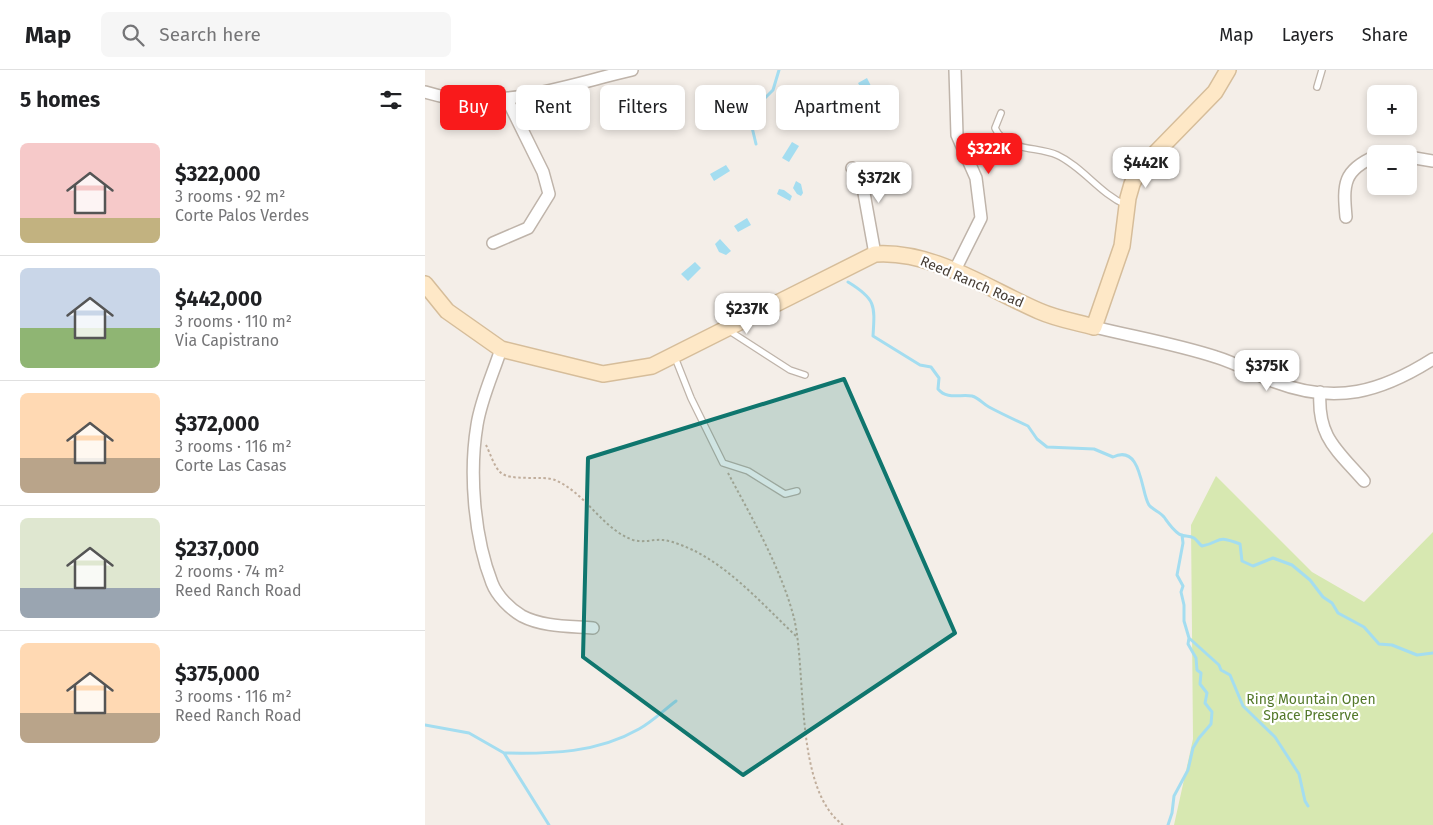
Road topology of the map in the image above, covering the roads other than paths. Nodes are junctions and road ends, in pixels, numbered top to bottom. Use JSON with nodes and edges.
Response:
{"nodes":[{"id":1,"x":632,"y":70,"type":"edge"},
{"id":2,"x":955,"y":70,"type":"edge"},
{"id":3,"x":1322,"y":70,"type":"edge"},
{"id":4,"x":1225,"y":72,"type":"edge"},
{"id":5,"x":1317,"y":87,"type":"dead end"},
{"id":6,"x":425,"y":92,"type":"edge"},
{"id":7,"x":507,"y":99,"type":"junction"},
{"id":8,"x":1001,"y":113,"type":"dead end"},
{"id":9,"x":1417,"y":158,"type":"edge"},
{"id":10,"x":1367,"y":160,"type":"edge"},
{"id":11,"x":1433,"y":161,"type":"edge"},
{"id":12,"x":852,"y":168,"type":"dead end"},
{"id":13,"x":1128,"y":206,"type":"junction"},
{"id":14,"x":1345,"y":217,"type":"dead end"},
{"id":15,"x":493,"y":243,"type":"dead end"},
{"id":16,"x":875,"y":254,"type":"junction"},
{"id":17,"x":954,"y":272,"type":"junction"},
{"id":18,"x":425,"y":284,"type":"edge"},
{"id":19,"x":1094,"y":327,"type":"junction"},
{"id":20,"x":726,"y":329,"type":"junction"},
{"id":21,"x":501,"y":349,"type":"junction"},
{"id":22,"x":673,"y":355,"type":"junction"},
{"id":23,"x":1433,"y":359,"type":"edge"},
{"id":24,"x":805,"y":375,"type":"dead end"},
{"id":25,"x":1320,"y":392,"type":"junction"},
{"id":26,"x":1364,"y":481,"type":"dead end"},
{"id":27,"x":797,"y":491,"type":"dead end"},
{"id":28,"x":593,"y":628,"type":"dead end"}],
"edges":[{"from":1,"to":7,"type":"street"},
{"from":2,"to":17,"type":"street"},
{"from":3,"to":5,"type":"lane"},
{"from":4,"to":13,"type":"street"},
{"from":6,"to":7,"type":"street"},
{"from":7,"to":15,"type":"street"},
{"from":8,"to":13,"type":"lane"},
{"from":9,"to":11,"type":"street"},
{"from":10,"to":14,"type":"street"},
{"from":12,"to":16,"type":"street"},
{"from":13,"to":19,"type":"street"},
{"from":16,"to":17,"type":"street","name":"Reed Ranch Road"},
{"from":16,"to":20,"type":"street","name":"Reed Ranch Road"},
{"from":17,"to":19,"type":"street","name":"Reed Ranch Road"},
{"from":18,"to":21,"type":"street","name":"Reed Ranch Road"},
{"from":19,"to":25,"type":"street","name":"Reed Ranch Road"},
{"from":20,"to":22,"type":"street","name":"Reed Ranch Road"},
{"from":20,"to":24,"type":"lane"},
{"from":21,"to":22,"type":"street","name":"Reed Ranch Road"},
{"from":21,"to":28,"type":"street"},
{"from":22,"to":27,"type":"lane"},
{"from":23,"to":25,"type":"street","name":"Reed Ranch Road"},
{"from":25,"to":26,"type":"street"}]}
